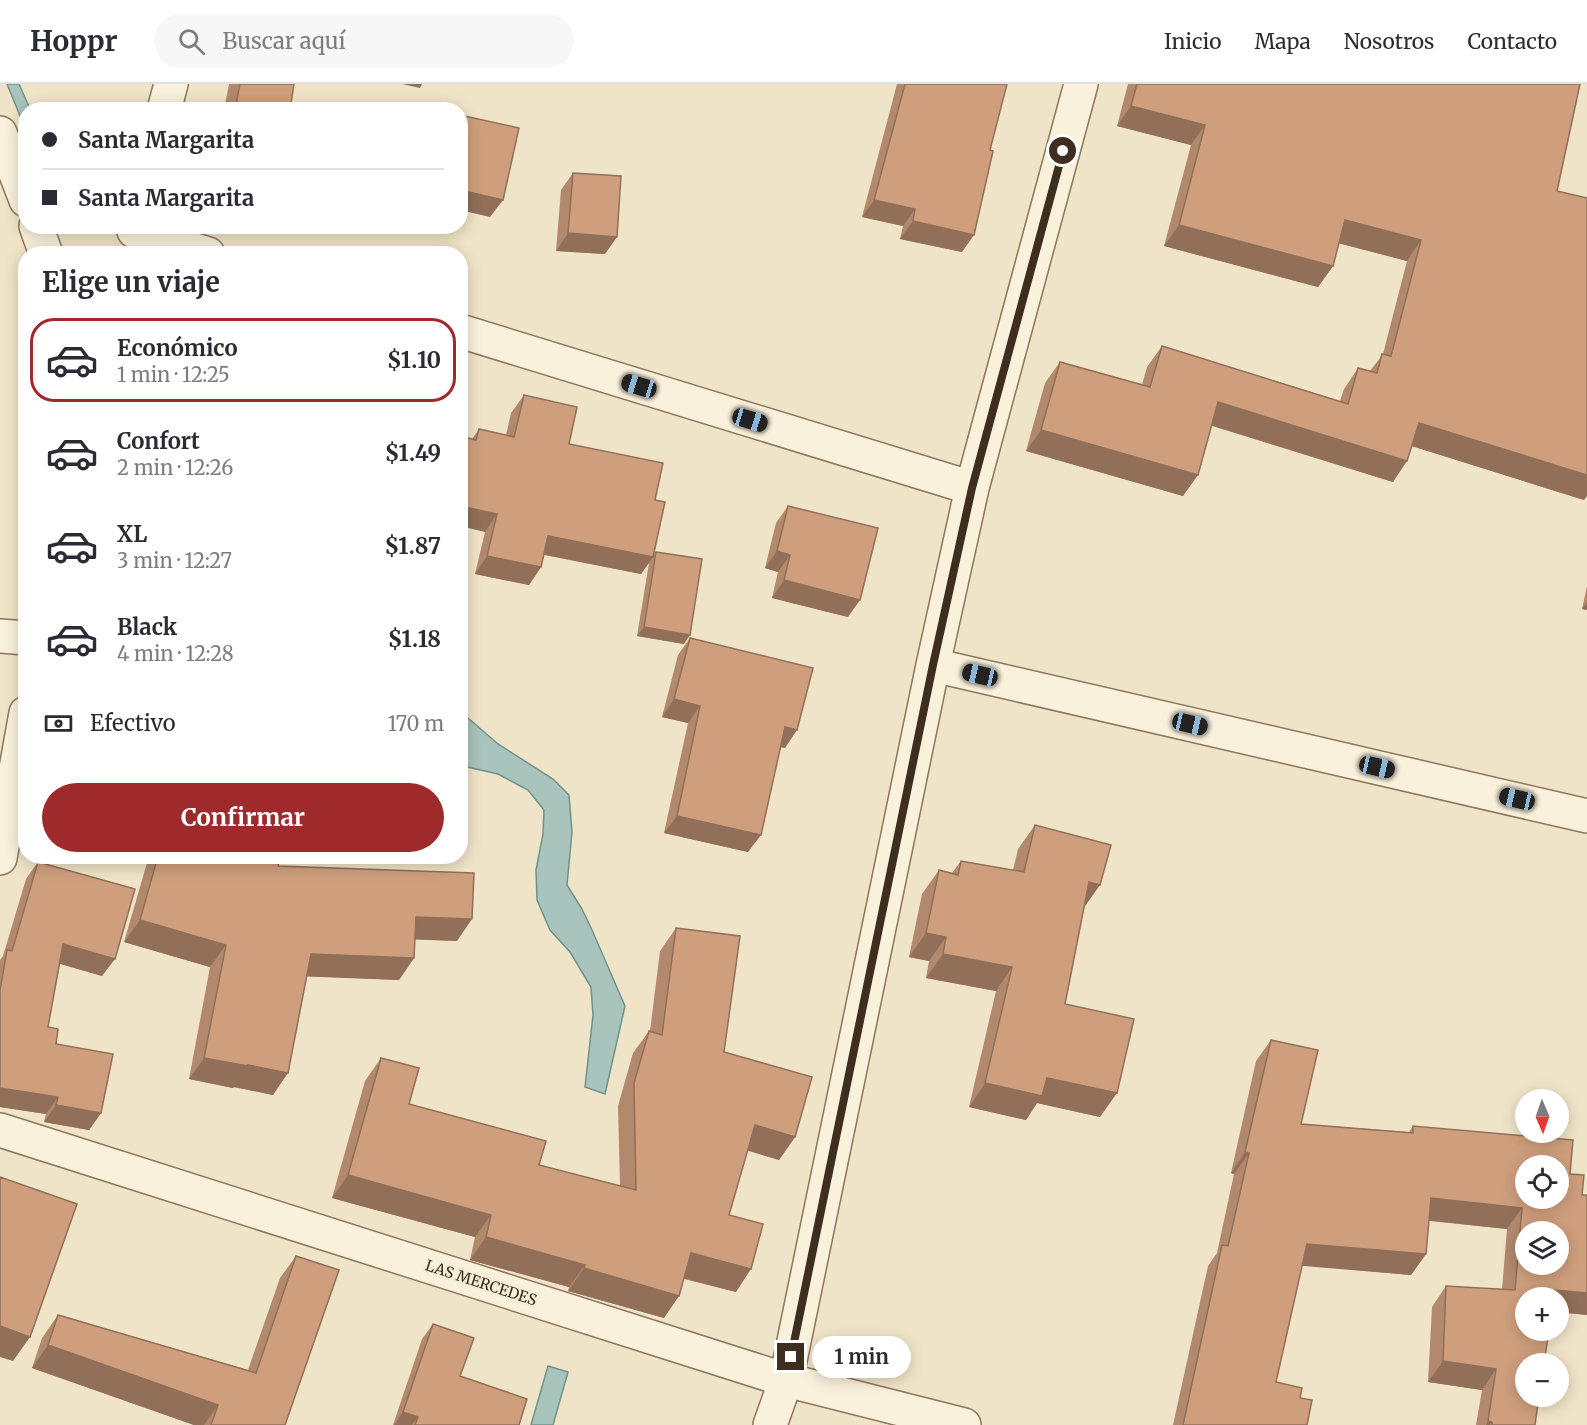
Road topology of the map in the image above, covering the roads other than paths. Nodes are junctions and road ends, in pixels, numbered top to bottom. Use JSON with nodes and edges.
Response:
{"nodes":[{"id":1,"x":171,"y":84,"type":"edge"},
{"id":2,"x":1081,"y":84,"type":"edge"},
{"id":3,"x":166,"y":102,"type":"edge"},
{"id":4,"x":0,"y":133,"type":"edge"},
{"id":5,"x":18,"y":179,"type":"edge"},
{"id":6,"x":133,"y":237,"type":"edge"},
{"id":7,"x":173,"y":246,"type":"edge"},
{"id":8,"x":468,"y":333,"type":"edge"},
{"id":9,"x":972,"y":488,"type":"junction"},
{"id":10,"x":0,"y":636,"type":"edge"},
{"id":11,"x":18,"y":637,"type":"edge"},
{"id":12,"x":933,"y":665,"type":"junction"},
{"id":13,"x":18,"y":758,"type":"edge"},
{"id":14,"x":1587,"y":816,"type":"edge"},
{"id":15,"x":0,"y":858,"type":"edge"},
{"id":16,"x":0,"y":1130,"type":"edge"},
{"id":17,"x":786,"y":1380,"type":"junction"},
{"id":18,"x":770,"y":1425,"type":"edge"},
{"id":19,"x":964,"y":1425,"type":"edge"}],
"edges":[{"from":1,"to":3,"type":"street"},
{"from":2,"to":9,"type":"street"},
{"from":4,"to":5,"type":"street"},
{"from":6,"to":7,"type":"street"},
{"from":8,"to":9,"type":"street"},
{"from":9,"to":12,"type":"street"},
{"from":10,"to":11,"type":"street"},
{"from":12,"to":14,"type":"street"},
{"from":12,"to":17,"type":"street"},
{"from":13,"to":15,"type":"street"},
{"from":16,"to":17,"type":"street","name":"LAS MERCEDES"},
{"from":17,"to":18,"type":"street"},
{"from":17,"to":19,"type":"street","name":"LAS MERCEDES"}]}
